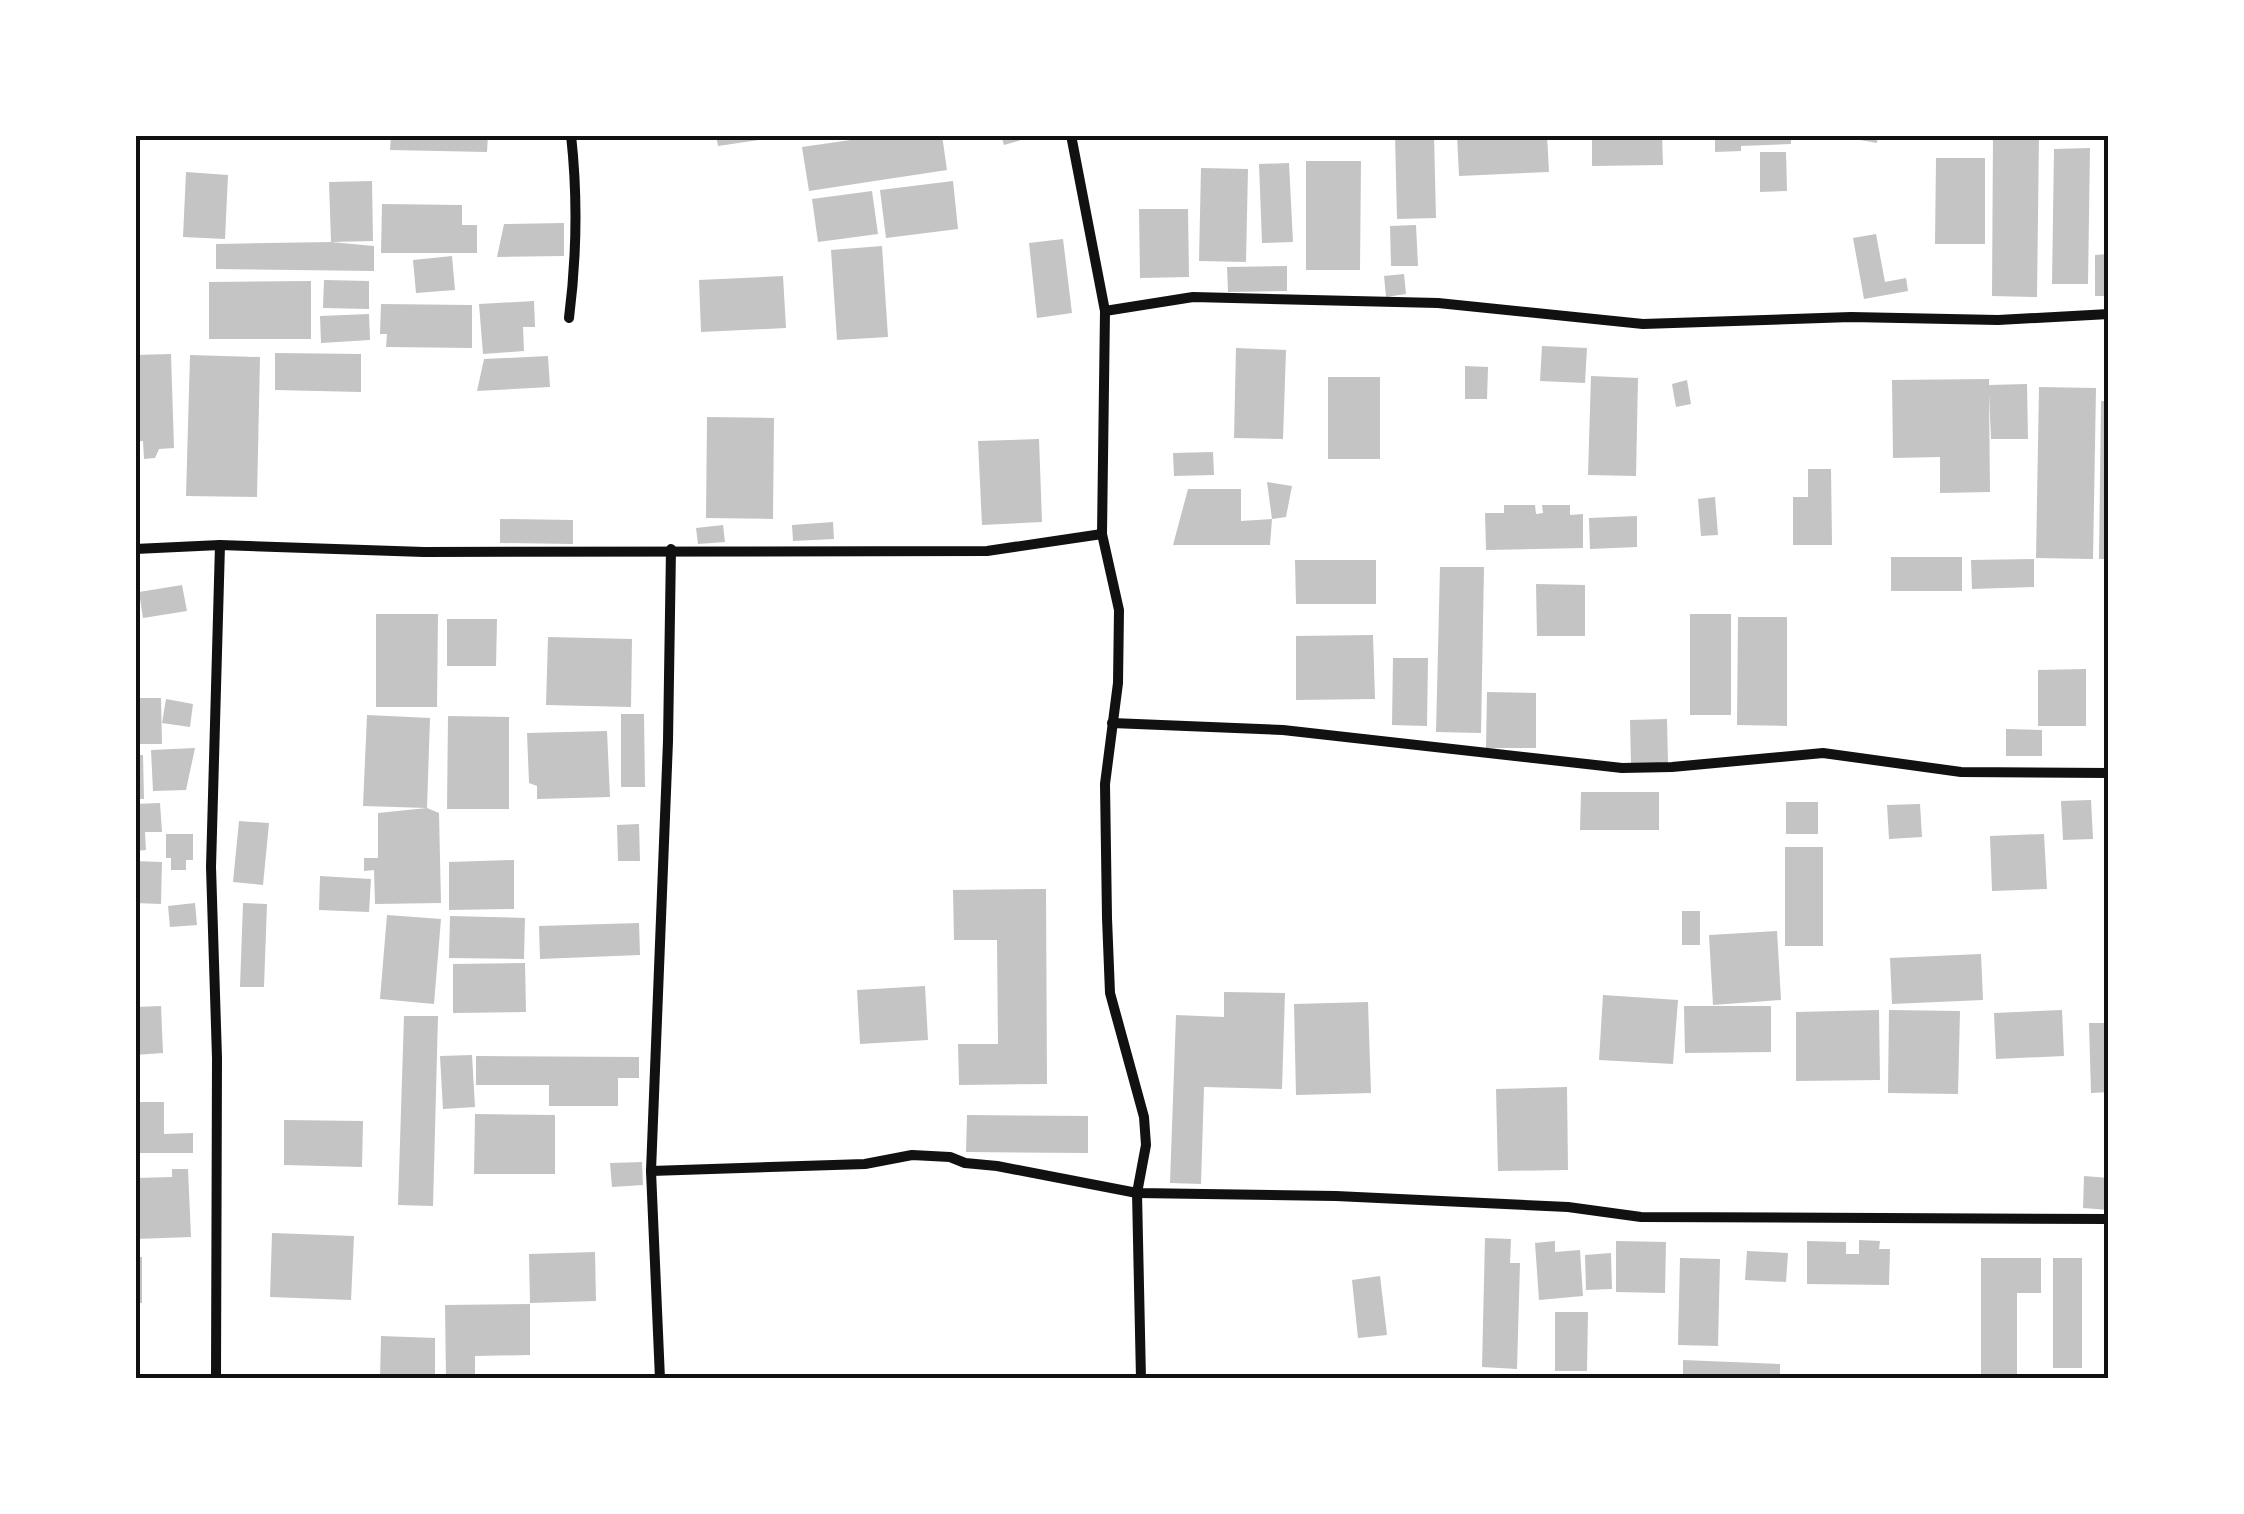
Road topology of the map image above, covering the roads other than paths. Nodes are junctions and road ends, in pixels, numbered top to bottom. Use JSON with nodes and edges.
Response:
{"nodes":[{"id":1,"x":571,"y":135,"type":"edge"},
{"id":2,"x":1072,"y":135,"type":"edge"},
{"id":3,"x":1105,"y":310,"type":"junction"},
{"id":4,"x":2109,"y":314,"type":"edge"},
{"id":5,"x":568,"y":318,"type":"dead end"},
{"id":6,"x":1102,"y":534,"type":"junction"},
{"id":7,"x":220,"y":545,"type":"junction"},
{"id":8,"x":135,"y":549,"type":"edge"},
{"id":9,"x":671,"y":550,"type":"junction"},
{"id":10,"x":1112,"y":723,"type":"junction"},
{"id":11,"x":2109,"y":772,"type":"edge"},
{"id":12,"x":651,"y":1171,"type":"junction"},
{"id":13,"x":1137,"y":1193,"type":"junction"},
{"id":14,"x":2109,"y":1219,"type":"edge"},
{"id":15,"x":216,"y":1379,"type":"edge"},
{"id":16,"x":660,"y":1379,"type":"edge"},
{"id":17,"x":1141,"y":1379,"type":"edge"}],
"edges":[{"from":1,"to":5,"type":"street"},
{"from":2,"to":3,"type":"street"},
{"from":3,"to":4,"type":"street"},
{"from":3,"to":6,"type":"street"},
{"from":6,"to":9,"type":"street"},
{"from":6,"to":10,"type":"street"},
{"from":7,"to":8,"type":"street"},
{"from":7,"to":9,"type":"street"},
{"from":7,"to":15,"type":"street"},
{"from":9,"to":12,"type":"street"},
{"from":10,"to":11,"type":"street"},
{"from":10,"to":13,"type":"street"},
{"from":12,"to":13,"type":"street"},
{"from":12,"to":16,"type":"street"},
{"from":13,"to":14,"type":"street"},
{"from":13,"to":17,"type":"street"}]}
